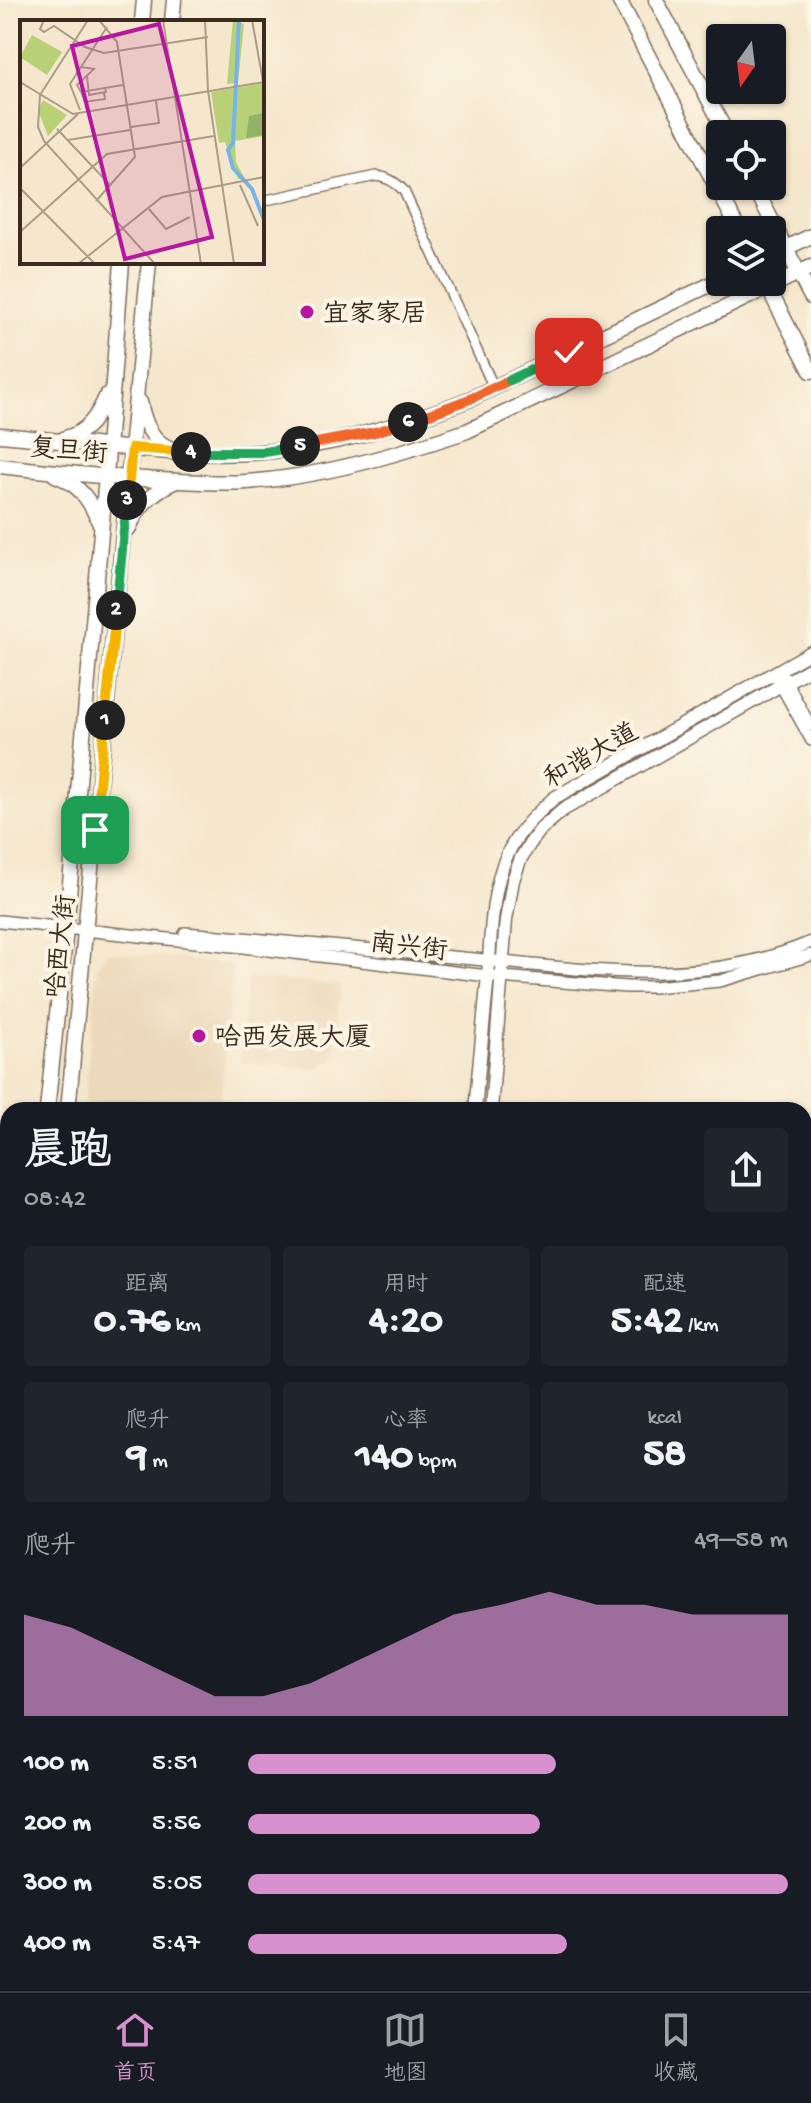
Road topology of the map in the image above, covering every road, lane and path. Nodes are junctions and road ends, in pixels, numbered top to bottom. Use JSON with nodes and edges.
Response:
{"nodes":[{"id":1,"x":144,"y":0,"type":"edge"},
{"id":2,"x":174,"y":0,"type":"edge"},
{"id":3,"x":619,"y":0,"type":"edge"},
{"id":4,"x":656,"y":0,"type":"edge"},
{"id":5,"x":142,"y":20,"type":"edge"},
{"id":6,"x":172,"y":20,"type":"edge"},
{"id":7,"x":720,"y":120,"type":"edge"},
{"id":8,"x":264,"y":201,"type":"edge"},
{"id":9,"x":732,"y":216,"type":"edge"},
{"id":10,"x":811,"y":236,"type":"edge"},
{"id":11,"x":786,"y":247,"type":"joint"},
{"id":12,"x":122,"y":264,"type":"edge"},
{"id":13,"x":149,"y":264,"type":"edge"},
{"id":14,"x":805,"y":270,"type":"edge"},
{"id":15,"x":786,"y":278,"type":"edge"},
{"id":16,"x":706,"y":287,"type":"edge"},
{"id":17,"x":744,"y":296,"type":"edge"},
{"id":18,"x":773,"y":296,"type":"edge"},
{"id":19,"x":811,"y":297,"type":"edge"},
{"id":20,"x":811,"y":371,"type":"edge"},
{"id":21,"x":111,"y":383,"type":"junction"},
{"id":22,"x":137,"y":388,"type":"junction"},
{"id":23,"x":494,"y":388,"type":"junction"},
{"id":24,"x":0,"y":435,"type":"edge"},
{"id":25,"x":54,"y":440,"type":"junction"},
{"id":26,"x":107,"y":445,"type":"junction"},
{"id":27,"x":132,"y":448,"type":"junction"},
{"id":28,"x":179,"y":452,"type":"junction"},
{"id":29,"x":0,"y":466,"type":"edge"},
{"id":30,"x":43,"y":471,"type":"junction"},
{"id":31,"x":106,"y":476,"type":"junction"},
{"id":32,"x":129,"y":478,"type":"junction"},
{"id":33,"x":178,"y":481,"type":"junction"},
{"id":34,"x":101,"y":525,"type":"junction"},
{"id":35,"x":122,"y":548,"type":"junction"},
{"id":36,"x":811,"y":652,"type":"edge"},
{"id":37,"x":811,"y":668,"type":"edge"},
{"id":38,"x":780,"y":678,"type":"junction"},
{"id":39,"x":811,"y":726,"type":"edge"},
{"id":40,"x":811,"y":741,"type":"edge"},
{"id":41,"x":0,"y":914,"type":"edge"},
{"id":42,"x":0,"y":921,"type":"edge"},
{"id":43,"x":66,"y":926,"type":"junction"},
{"id":44,"x":86,"y":927,"type":"junction"},
{"id":45,"x":811,"y":942,"type":"edge"},
{"id":46,"x":811,"y":955,"type":"edge"},
{"id":47,"x":489,"y":961,"type":"junction"},
{"id":48,"x":502,"y":962,"type":"junction"},
{"id":49,"x":488,"y":976,"type":"junction"},
{"id":50,"x":501,"y":977,"type":"junction"},
{"id":51,"x":48,"y":1102,"type":"edge"},
{"id":52,"x":69,"y":1102,"type":"edge"},
{"id":53,"x":476,"y":1102,"type":"edge"},
{"id":54,"x":492,"y":1102,"type":"edge"}],
"edges":[{"from":1,"to":5,"type":"main road"},
{"from":2,"to":6,"type":"main road"},
{"from":3,"to":9,"type":"main road"},
{"from":4,"to":7,"type":"main road"},
{"from":8,"to":23,"type":"street"},
{"from":10,"to":11,"type":"main road"},
{"from":11,"to":14,"type":"main road"},
{"from":12,"to":21,"type":"main road","name":"哈西大街"},
{"from":13,"to":22,"type":"main road","name":"哈西大街"},
{"from":14,"to":15,"type":"main road","name":"复旦街"},
{"from":14,"to":19,"type":"main road"},
{"from":16,"to":23,"type":"main road","name":"复旦街"},
{"from":17,"to":33,"type":"main road","name":"复旦街"},
{"from":18,"to":20,"type":"main road"},
{"from":21,"to":25,"type":"main road"},
{"from":21,"to":26,"type":"main road","name":"哈西大街"},
{"from":22,"to":27,"type":"main road","name":"哈西大街"},
{"from":22,"to":28,"type":"main road"},
{"from":23,"to":28,"type":"main road","name":"复旦街"},
{"from":24,"to":25,"type":"main road","name":"复旦街"},
{"from":25,"to":26,"type":"main road","name":"复旦街"},
{"from":26,"to":27,"type":"main road","name":"复旦街"},
{"from":26,"to":31,"type":"main road","name":"哈西大街"},
{"from":27,"to":28,"type":"main road","name":"复旦街"},
{"from":27,"to":32,"type":"main road","name":"哈西大街"},
{"from":29,"to":30,"type":"main road","name":"复旦街"},
{"from":30,"to":31,"type":"main road","name":"复旦街"},
{"from":30,"to":34,"type":"main road"},
{"from":31,"to":32,"type":"main road","name":"复旦街"},
{"from":31,"to":34,"type":"main road","name":"哈西大街"},
{"from":32,"to":33,"type":"main road","name":"复旦街"},
{"from":32,"to":35,"type":"main road","name":"哈西大街"},
{"from":33,"to":35,"type":"main road"},
{"from":34,"to":43,"type":"main road","name":"哈西大街"},
{"from":35,"to":44,"type":"main road","name":"哈西大街"},
{"from":36,"to":38,"type":"main road","name":"和谐大道"},
{"from":37,"to":38,"type":"main road","name":"和谐大道"},
{"from":38,"to":39,"type":"street"},
{"from":38,"to":40,"type":"street"},
{"from":38,"to":47,"type":"main road","name":"和谐大道"},
{"from":38,"to":48,"type":"main road","name":"和谐大道"},
{"from":41,"to":43,"type":"street","name":"南兴街"},
{"from":42,"to":43,"type":"street","name":"南兴街"},
{"from":43,"to":44,"type":"street","name":"南兴街"},
{"from":43,"to":51,"type":"main road","name":"哈西大街"},
{"from":44,"to":47,"type":"street","name":"南兴街"},
{"from":44,"to":49,"type":"street","name":"南兴街"},
{"from":44,"to":52,"type":"main road","name":"哈西大街"},
{"from":45,"to":48,"type":"street","name":"南兴街"},
{"from":46,"to":50,"type":"street","name":"南兴街"},
{"from":47,"to":48,"type":"street","name":"南兴街"},
{"from":47,"to":49,"type":"main road","name":"和谐大道"},
{"from":48,"to":50,"type":"main road","name":"和谐大道"},
{"from":49,"to":50,"type":"street","name":"南兴街"},
{"from":49,"to":53,"type":"main road","name":"和谐大道"},
{"from":50,"to":54,"type":"main road","name":"和谐大道"}]}
